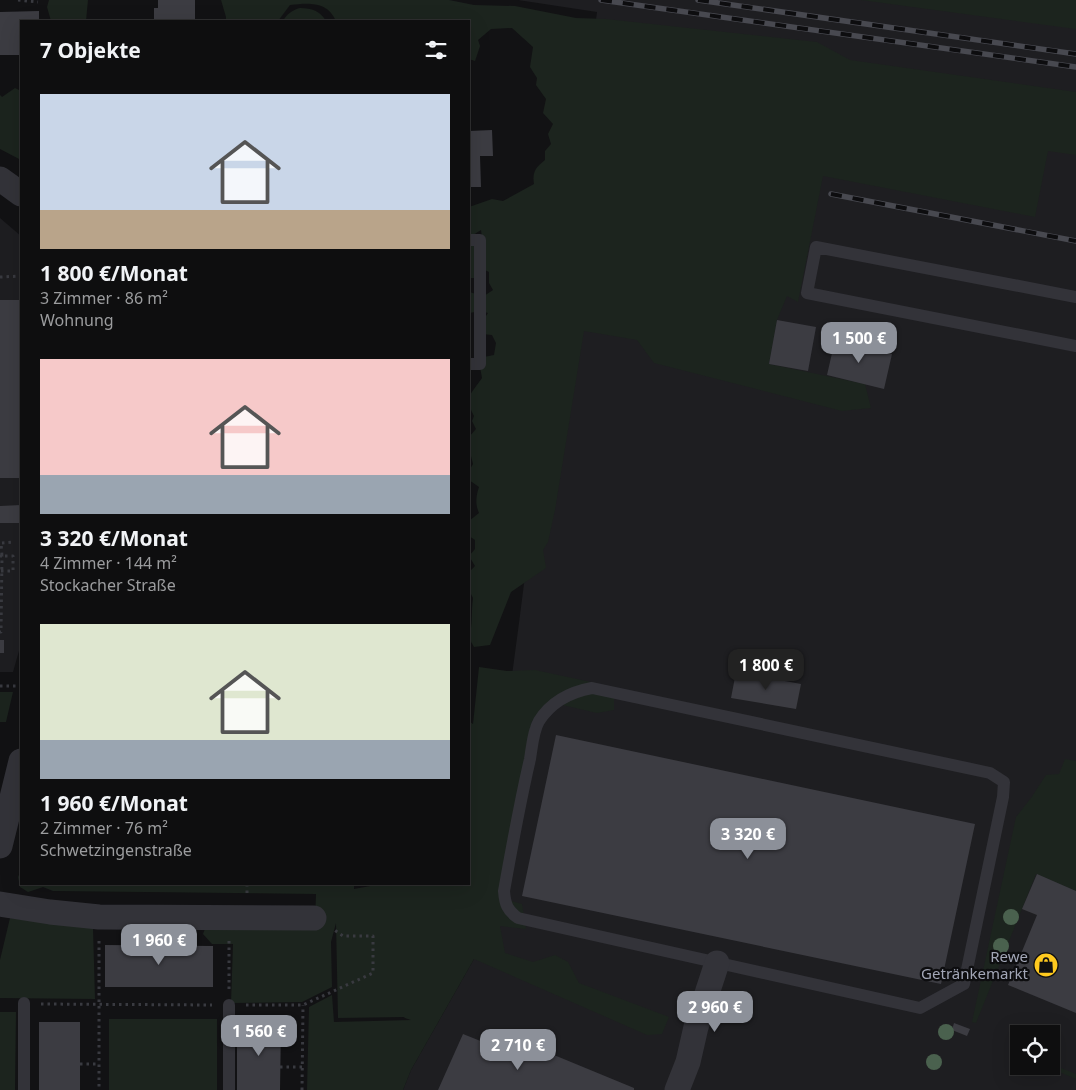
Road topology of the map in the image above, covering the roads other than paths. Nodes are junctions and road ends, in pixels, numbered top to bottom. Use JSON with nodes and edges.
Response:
{"nodes":[{"id":1,"x":0,"y":179,"type":"edge"},
{"id":2,"x":20,"y":193,"type":"edge"},
{"id":3,"x":470,"y":240,"type":"edge"},
{"id":4,"x":1076,"y":297,"type":"edge"},
{"id":5,"x":1076,"y":346,"type":"edge"},
{"id":6,"x":470,"y":364,"type":"edge"},
{"id":7,"x":20,"y":765,"type":"edge"},
{"id":8,"x":0,"y":846,"type":"edge"},
{"id":9,"x":0,"y":904,"type":"edge"},
{"id":10,"x":314,"y":918,"type":"dead end"},
{"id":11,"x":717,"y":963,"type":"junction"},
{"id":12,"x":24,"y":1003,"type":"dead end"},
{"id":13,"x":229,"y":1005,"type":"road end"},
{"id":14,"x":24,"y":1090,"type":"edge"},
{"id":15,"x":229,"y":1090,"type":"edge"},
{"id":16,"x":677,"y":1090,"type":"edge"}],
"edges":[{"from":1,"to":2,"type":"street"},
{"from":3,"to":6,"type":"lane"},
{"from":4,"to":5,"type":"lane"},
{"from":7,"to":8,"type":"street"},
{"from":9,"to":10,"type":"street"},
{"from":11,"to":11,"type":"lane"},
{"from":11,"to":16,"type":"street"},
{"from":12,"to":14,"type":"lane"},
{"from":13,"to":15,"type":"lane"}]}
